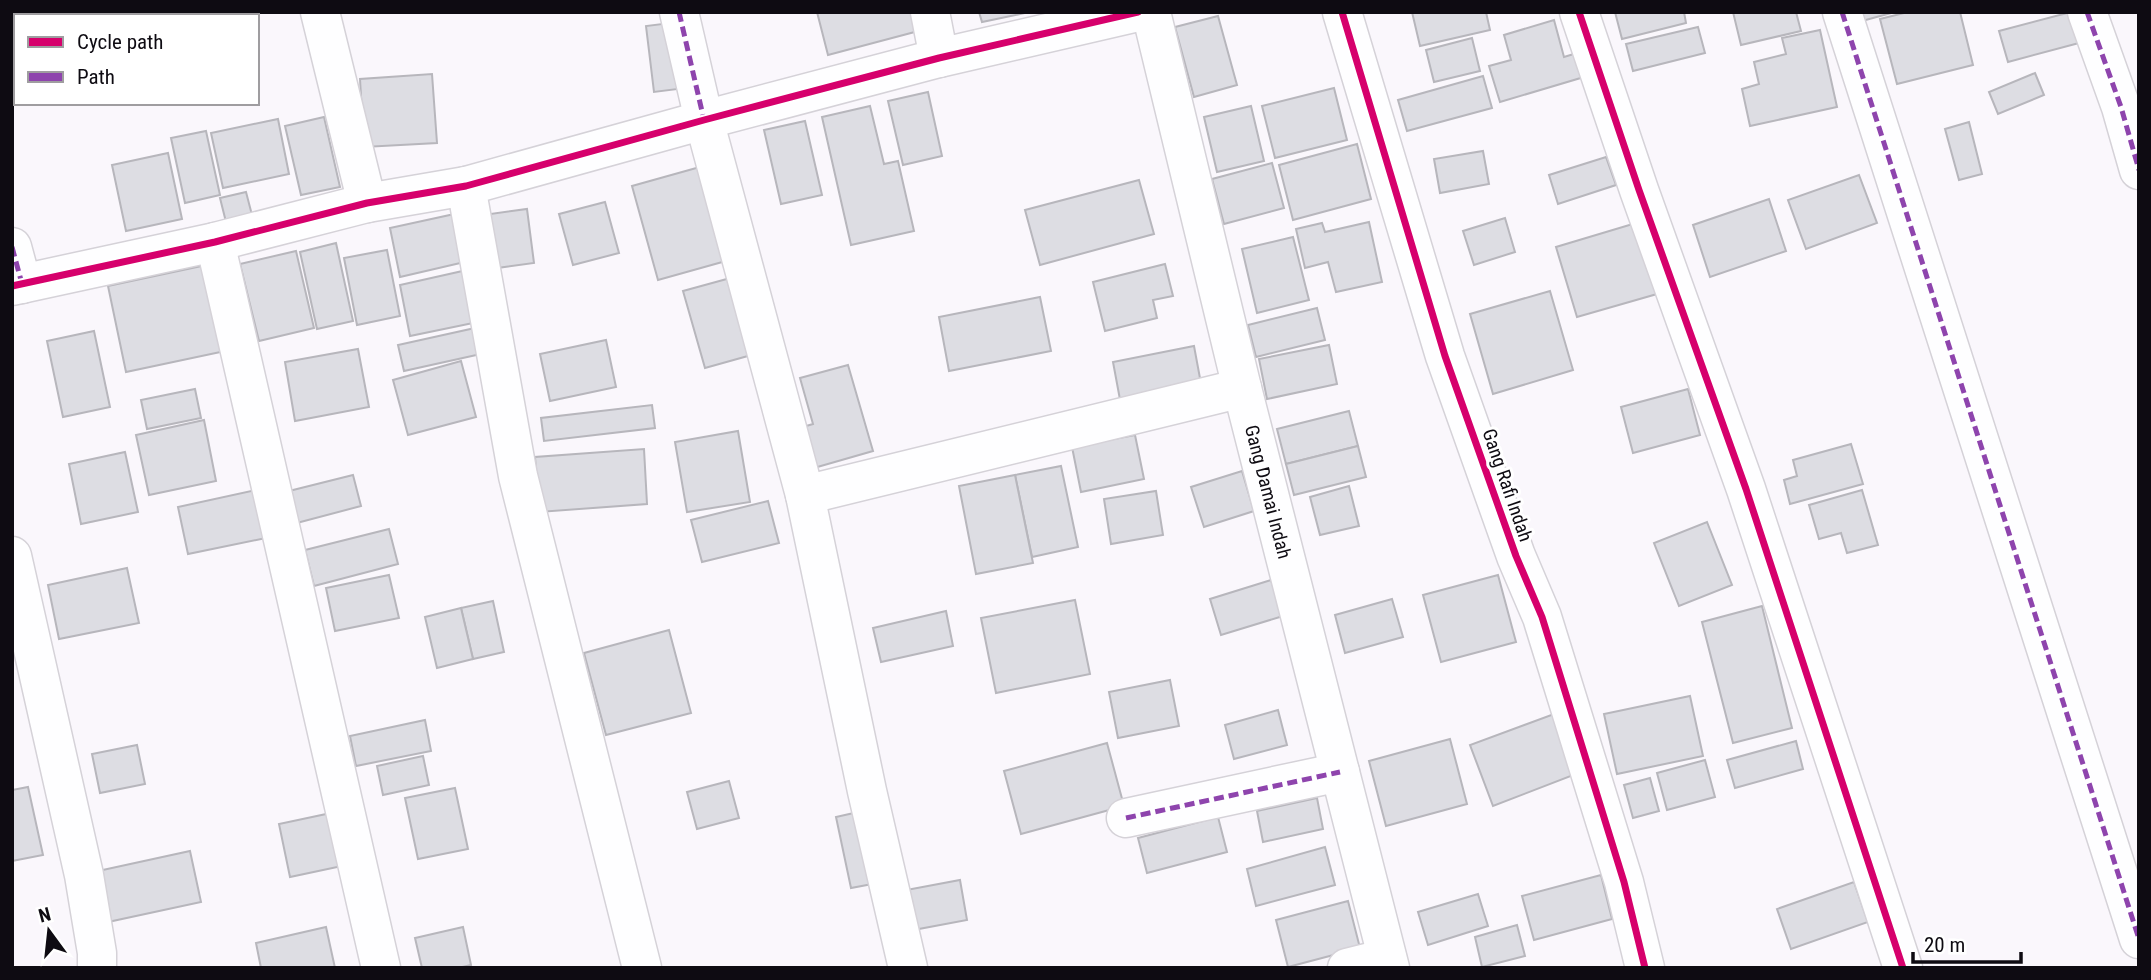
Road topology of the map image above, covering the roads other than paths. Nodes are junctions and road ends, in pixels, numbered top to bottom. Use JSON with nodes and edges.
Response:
{"nodes":[{"id":1,"x":320,"y":12,"type":"edge"},
{"id":2,"x":679,"y":12,"type":"edge"},
{"id":3,"x":930,"y":12,"type":"edge"},
{"id":4,"x":1138,"y":12,"type":"edge"},
{"id":5,"x":1151,"y":12,"type":"edge"},
{"id":6,"x":1342,"y":12,"type":"edge"},
{"id":7,"x":1579,"y":12,"type":"edge"},
{"id":8,"x":1842,"y":12,"type":"edge"},
{"id":9,"x":2087,"y":12,"type":"edge"},
{"id":10,"x":939,"y":58,"type":"junction"},
{"id":11,"x":704,"y":120,"type":"junction"},
{"id":12,"x":2139,"y":170,"type":"edge"},
{"id":13,"x":466,"y":186,"type":"junction"},
{"id":14,"x":366,"y":203,"type":"junction"},
{"id":15,"x":215,"y":242,"type":"junction"},
{"id":16,"x":12,"y":247,"type":"edge"},
{"id":17,"x":17,"y":285,"type":"edge"},
{"id":18,"x":1242,"y":388,"type":"junction"},
{"id":19,"x":804,"y":495,"type":"junction"},
{"id":20,"x":12,"y":556,"type":"edge"},
{"id":21,"x":1340,"y":772,"type":"junction"},
{"id":22,"x":1126,"y":818,"type":"dead end"},
{"id":23,"x":2139,"y":939,"type":"edge"},
{"id":24,"x":1389,"y":963,"type":"edge"},
{"id":25,"x":97,"y":968,"type":"edge"},
{"id":26,"x":381,"y":968,"type":"edge"},
{"id":27,"x":642,"y":968,"type":"edge"},
{"id":28,"x":908,"y":968,"type":"edge"},
{"id":29,"x":1347,"y":968,"type":"edge"},
{"id":30,"x":1646,"y":968,"type":"edge"},
{"id":31,"x":1903,"y":968,"type":"edge"}],
"edges":[{"from":1,"to":14,"type":"street"},
{"from":2,"to":11,"type":"street"},
{"from":3,"to":10,"type":"street"},
{"from":4,"to":10,"type":"street"},
{"from":5,"to":18,"type":"street","name":"Gang Damai Indah"},
{"from":6,"to":30,"type":"street","name":"Gang Rafi Indah"},
{"from":7,"to":31,"type":"street"},
{"from":8,"to":23,"type":"street"},
{"from":9,"to":12,"type":"street"},
{"from":10,"to":11,"type":"street"},
{"from":11,"to":13,"type":"street"},
{"from":11,"to":19,"type":"street"},
{"from":13,"to":14,"type":"street"},
{"from":13,"to":27,"type":"street"},
{"from":14,"to":15,"type":"street"},
{"from":15,"to":17,"type":"street"},
{"from":15,"to":26,"type":"street"},
{"from":16,"to":17,"type":"street"},
{"from":18,"to":19,"type":"street"},
{"from":18,"to":21,"type":"street","name":"Gang Damai Indah"},
{"from":19,"to":28,"type":"street"},
{"from":20,"to":25,"type":"street"},
{"from":21,"to":22,"type":"street"},
{"from":21,"to":24,"type":"street","name":"Gang Damai Indah"},
{"from":24,"to":29,"type":"street"}]}
